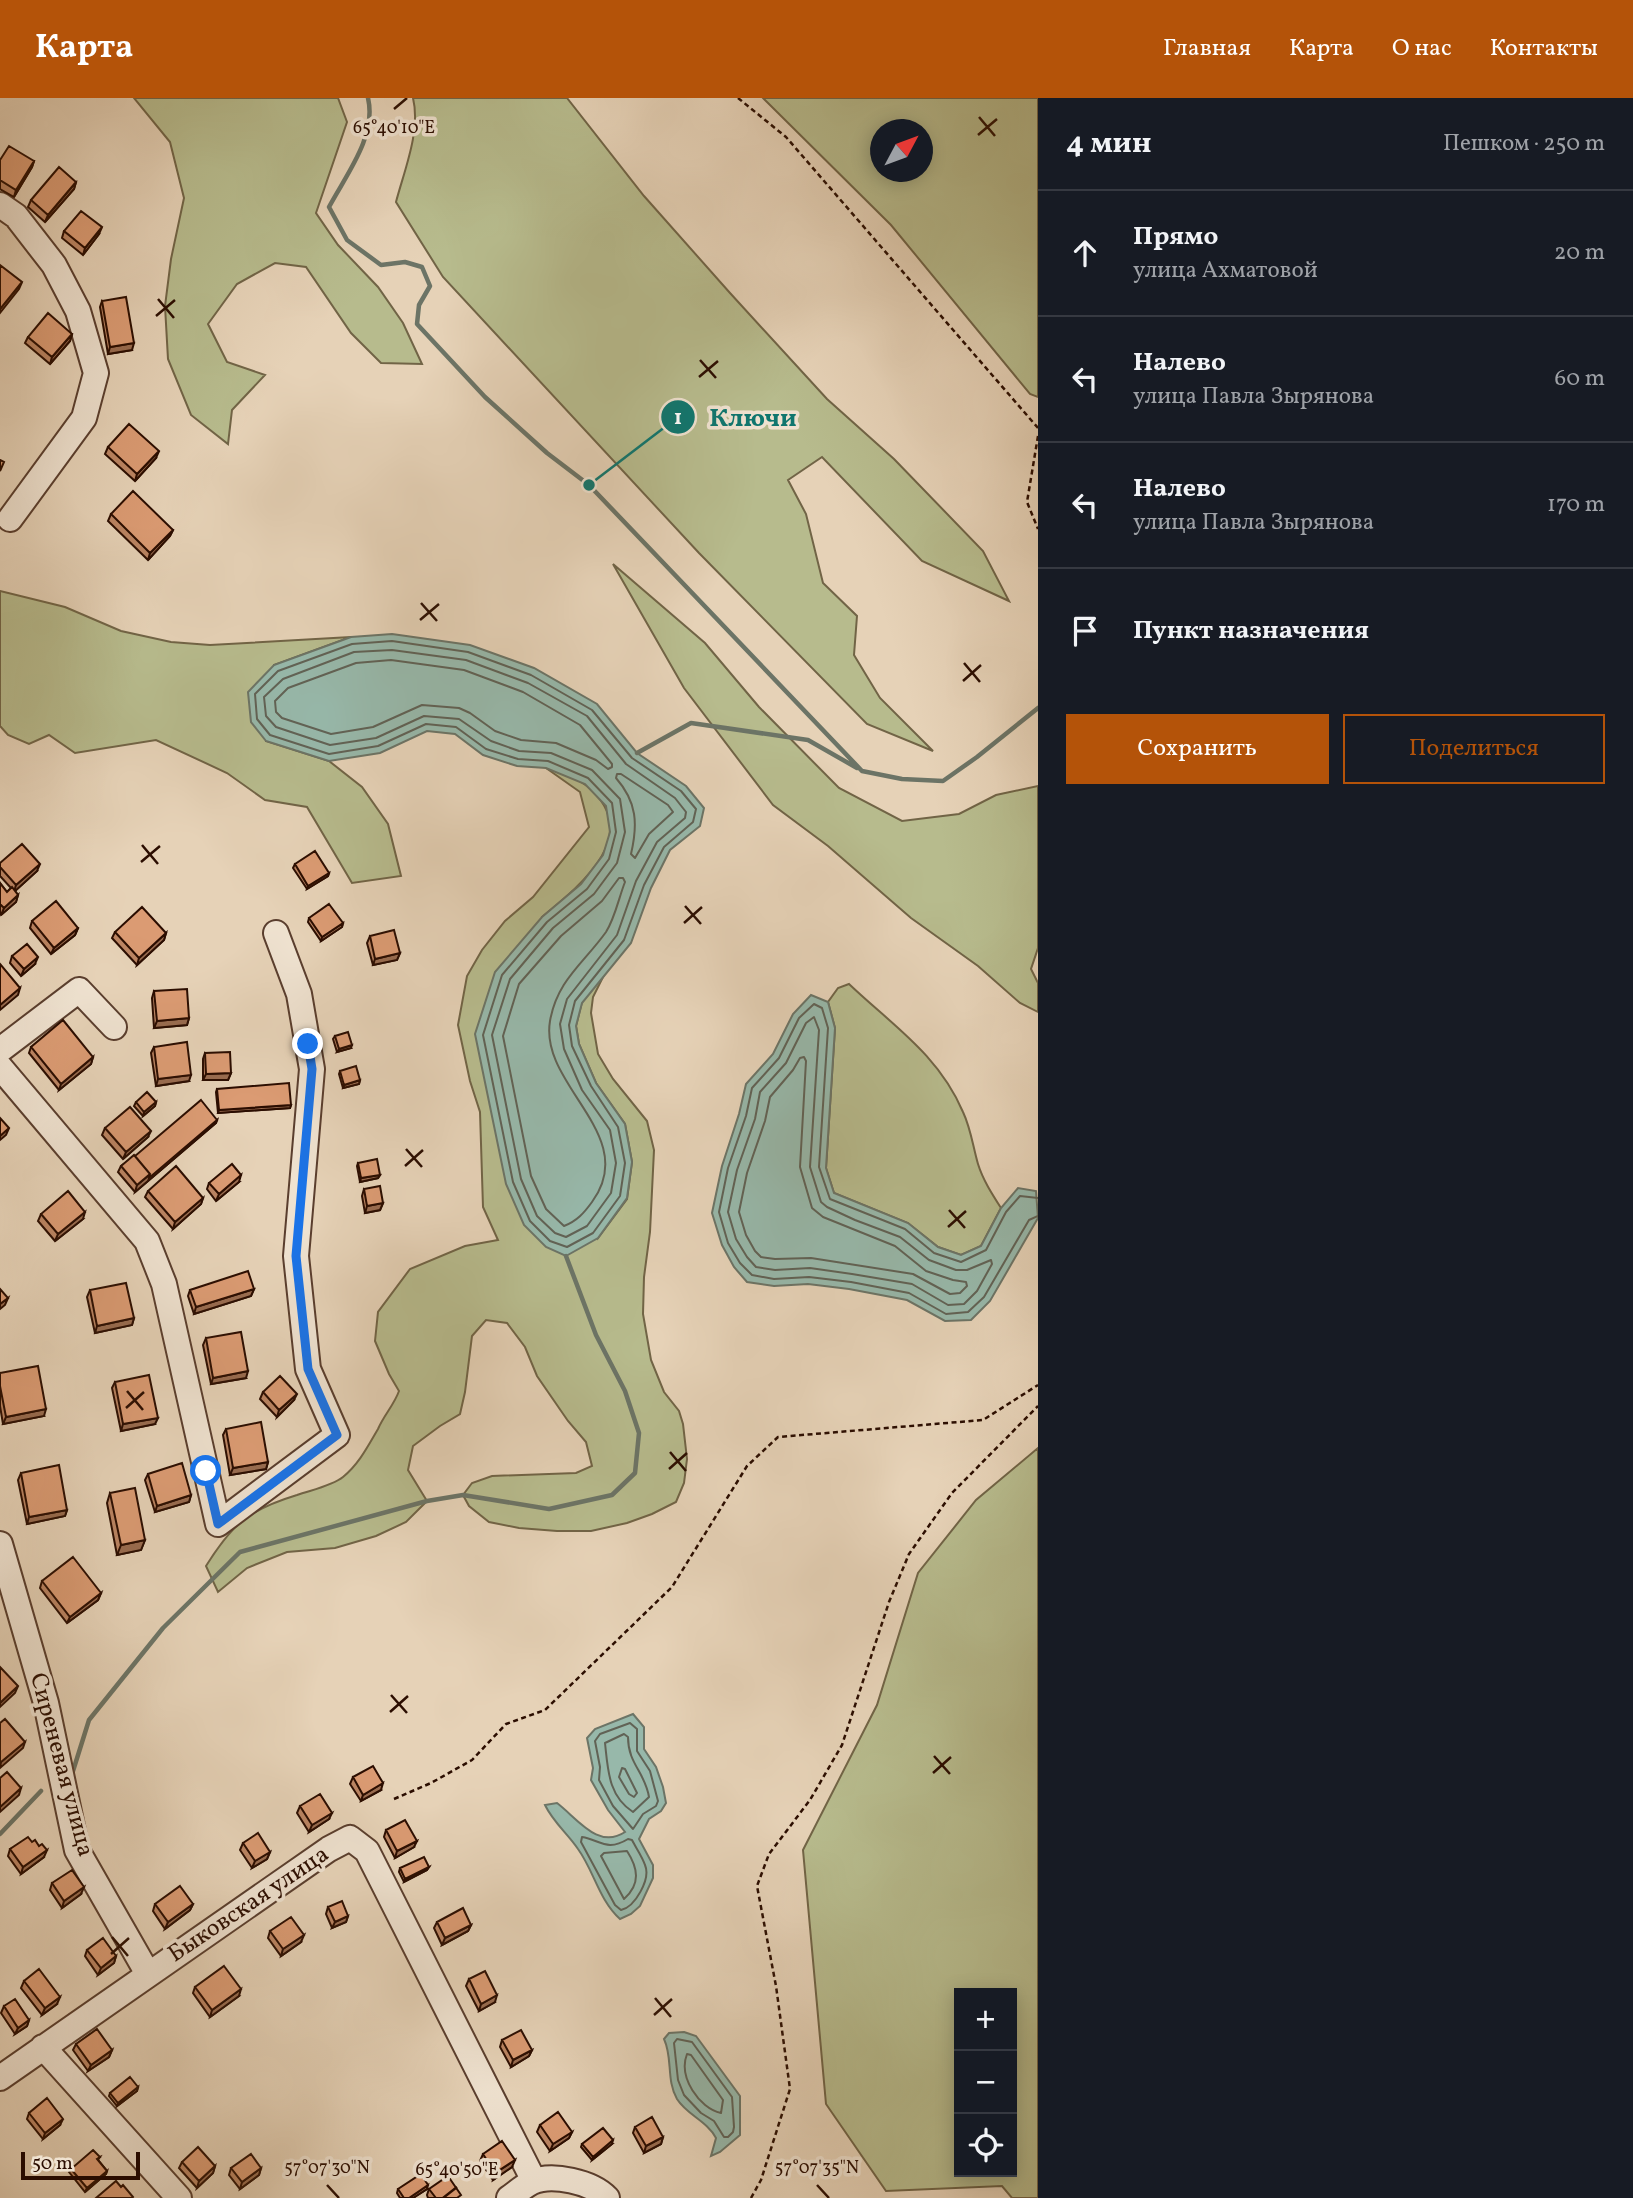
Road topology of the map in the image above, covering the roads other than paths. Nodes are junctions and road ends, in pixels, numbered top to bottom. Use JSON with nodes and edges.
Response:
{"nodes":[{"id":1,"x":0,"y":205,"type":"edge"},
{"id":2,"x":10,"y":519,"type":"dead end"},
{"id":3,"x":276,"y":933,"type":"dead end"},
{"id":4,"x":114,"y":1027,"type":"dead end"},
{"id":5,"x":0,"y":1050,"type":"edge"},
{"id":6,"x":0,"y":1067,"type":"edge"},
{"id":7,"x":0,"y":1544,"type":"edge"},
{"id":8,"x":8,"y":1602,"type":"edge"},
{"id":9,"x":148,"y":1975,"type":"junction"},
{"id":10,"x":43,"y":2047,"type":"junction"},
{"id":11,"x":0,"y":2078,"type":"edge"},
{"id":12,"x":534,"y":2181,"type":"junction"},
{"id":13,"x":604,"y":2195,"type":"edge"},
{"id":14,"x":180,"y":2198,"type":"edge"},
{"id":15,"x":509,"y":2198,"type":"edge"}],
"edges":[{"from":1,"to":2,"type":"street"},
{"from":3,"to":6,"type":"street"},
{"from":4,"to":5,"type":"street"},
{"from":7,"to":8,"type":"street","name":"Сиреневая улица"},
{"from":8,"to":9,"type":"street","name":"Сиреневая улица"},
{"from":9,"to":10,"type":"street","name":"Быковская улица"},
{"from":9,"to":12,"type":"street","name":"Быковская улица"},
{"from":10,"to":11,"type":"street","name":"Быковская улица"},
{"from":10,"to":14,"type":"street"},
{"from":12,"to":13,"type":"street"},
{"from":12,"to":15,"type":"street"}]}
